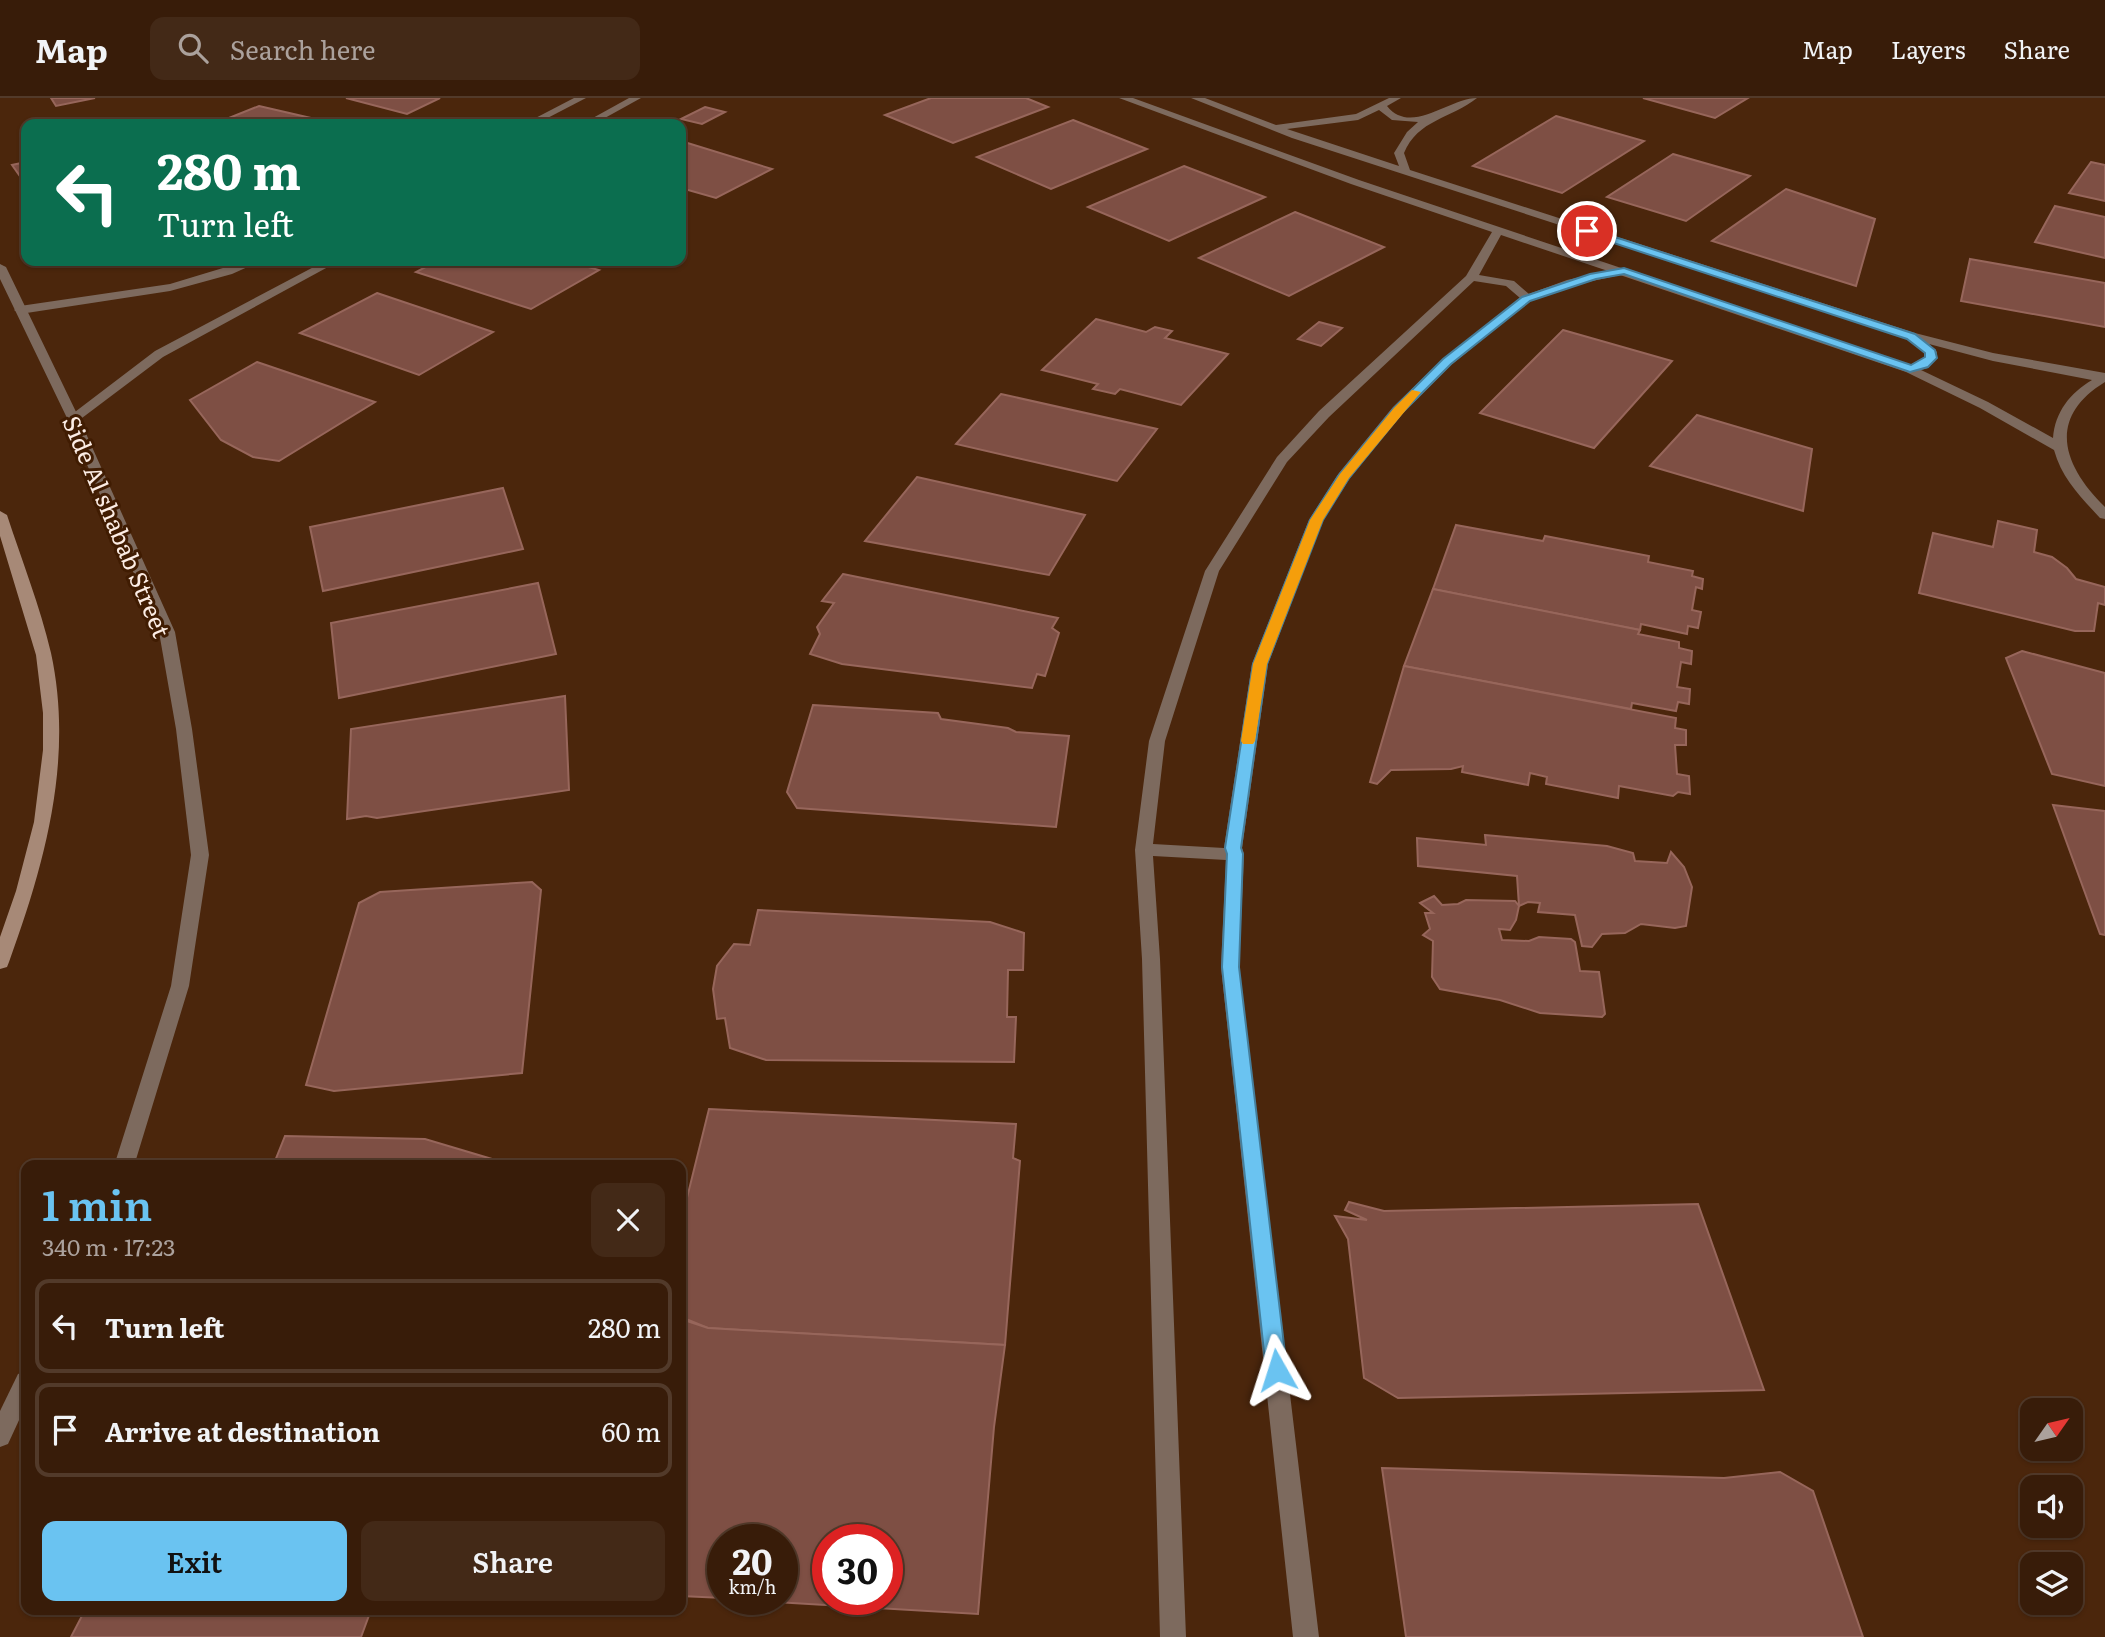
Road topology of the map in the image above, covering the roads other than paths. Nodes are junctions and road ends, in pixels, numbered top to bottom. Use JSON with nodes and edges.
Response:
{"nodes":[{"id":1,"x":581,"y":98,"type":"edge"},
{"id":2,"x":636,"y":98,"type":"edge"},
{"id":3,"x":1124,"y":98,"type":"edge"},
{"id":4,"x":1196,"y":98,"type":"edge"},
{"id":5,"x":1396,"y":98,"type":"edge"},
{"id":6,"x":1472,"y":98,"type":"edge"},
{"id":7,"x":1381,"y":105,"type":"junction"},
{"id":8,"x":1433,"y":118,"type":"junction"},
{"id":9,"x":539,"y":119,"type":"edge"},
{"id":10,"x":596,"y":119,"type":"edge"},
{"id":11,"x":1276,"y":127,"type":"junction"},
{"id":12,"x":1406,"y":172,"type":"junction"},
{"id":13,"x":1499,"y":229,"type":"junction"},
{"id":14,"x":241,"y":266,"type":"edge"},
{"id":15,"x":324,"y":266,"type":"edge"},
{"id":16,"x":0,"y":267,"type":"edge"},
{"id":17,"x":1624,"y":271,"type":"junction"},
{"id":18,"x":1471,"y":278,"type":"junction"},
{"id":19,"x":1526,"y":299,"type":"junction"},
{"id":20,"x":20,"y":310,"type":"junction"},
{"id":21,"x":1911,"y":337,"type":"junction"},
{"id":22,"x":1910,"y":369,"type":"junction"},
{"id":23,"x":2104,"y":377,"type":"edge"},
{"id":24,"x":73,"y":418,"type":"junction"},
{"id":25,"x":2059,"y":447,"type":"junction"},
{"id":26,"x":0,"y":515,"type":"edge"},
{"id":27,"x":2105,"y":515,"type":"edge"},
{"id":28,"x":1144,"y":850,"type":"junction"},
{"id":29,"x":1235,"y":854,"type":"junction"},
{"id":30,"x":0,"y":961,"type":"edge"},
{"id":31,"x":126,"y":1160,"type":"edge"},
{"id":32,"x":21,"y":1392,"type":"edge"},
{"id":33,"x":0,"y":1436,"type":"edge"},
{"id":34,"x":1173,"y":1637,"type":"edge"},
{"id":35,"x":1306,"y":1637,"type":"edge"}],
"edges":[{"from":1,"to":9,"type":"street"},
{"from":2,"to":10,"type":"street"},
{"from":3,"to":13,"type":"street"},
{"from":4,"to":11,"type":"street"},
{"from":5,"to":7,"type":"street"},
{"from":6,"to":8,"type":"street"},
{"from":7,"to":8,"type":"street"},
{"from":7,"to":11,"type":"street"},
{"from":8,"to":12,"type":"street"},
{"from":11,"to":12,"type":"street"},
{"from":12,"to":21,"type":"street"},
{"from":13,"to":17,"type":"street"},
{"from":13,"to":18,"type":"street"},
{"from":14,"to":20,"type":"street"},
{"from":15,"to":24,"type":"street"},
{"from":16,"to":20,"type":"street","name":"Side Al shabab Street"},
{"from":17,"to":19,"type":"street"},
{"from":17,"to":22,"type":"street"},
{"from":18,"to":19,"type":"street"},
{"from":18,"to":28,"type":"street"},
{"from":19,"to":29,"type":"street"},
{"from":20,"to":24,"type":"street","name":"Side Al shabab Street"},
{"from":21,"to":22,"type":"street"},
{"from":21,"to":23,"type":"street"},
{"from":22,"to":25,"type":"street"},
{"from":23,"to":25,"type":"street"},
{"from":24,"to":31,"type":"street","name":"Side Al shabab Street"},
{"from":25,"to":27,"type":"street"},
{"from":26,"to":30,"type":"main road"},
{"from":28,"to":29,"type":"street"},
{"from":28,"to":34,"type":"street"},
{"from":29,"to":35,"type":"street"},
{"from":32,"to":33,"type":"street"}]}
